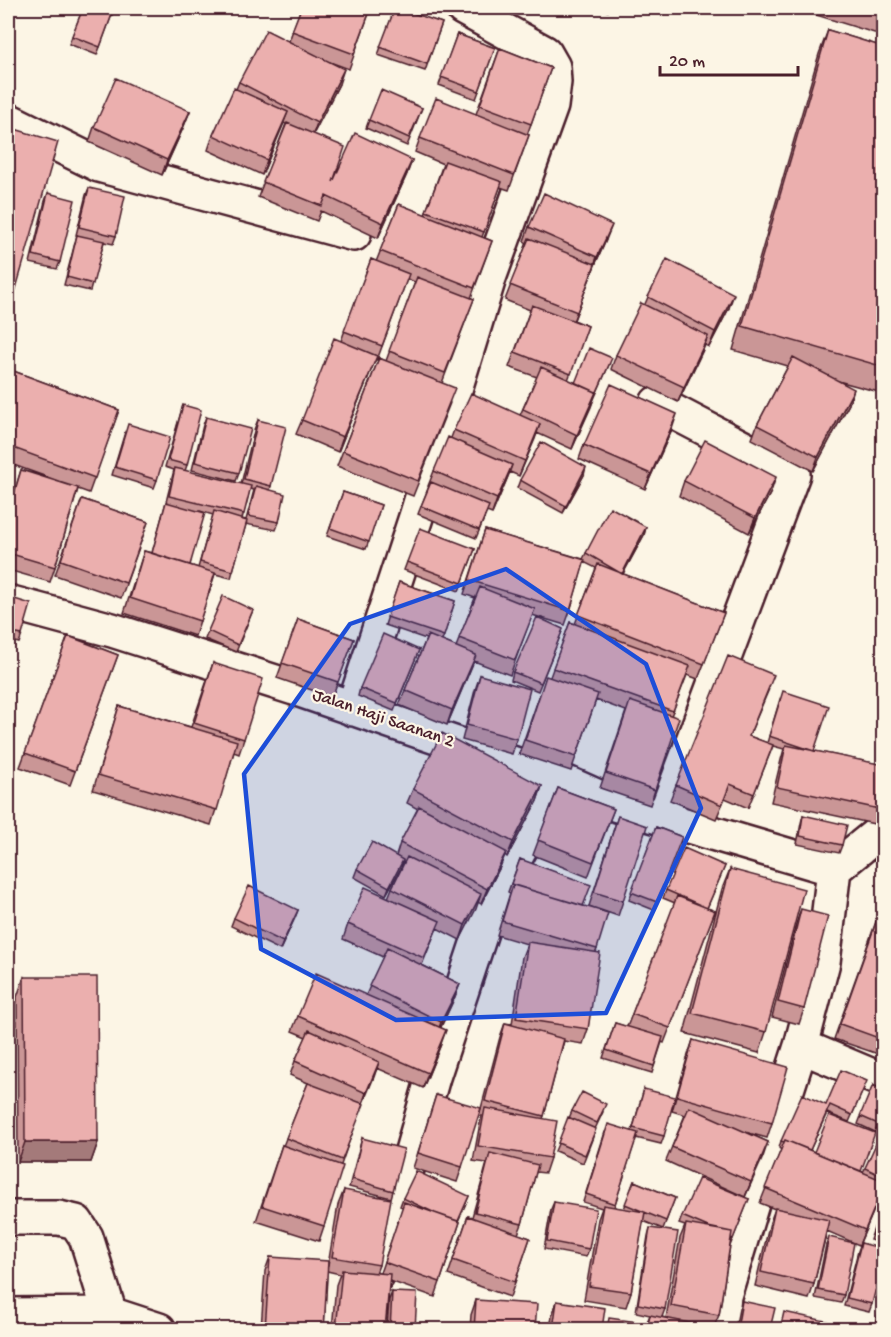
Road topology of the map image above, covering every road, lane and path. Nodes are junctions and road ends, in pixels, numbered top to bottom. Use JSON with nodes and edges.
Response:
{"nodes":[{"id":1,"x":463,"y":8,"type":"edge"},
{"id":2,"x":8,"y":120,"type":"edge"},
{"id":3,"x":354,"y":234,"type":"dead end"},
{"id":4,"x":657,"y":403,"type":"edge"},
{"id":5,"x":8,"y":602,"type":"edge"},
{"id":6,"x":353,"y":709,"type":"junction"},
{"id":7,"x":558,"y":779,"type":"junction"},
{"id":8,"x":664,"y":818,"type":"junction"},
{"id":9,"x":884,"y":831,"type":"edge"},
{"id":10,"x":834,"y":869,"type":"junction"},
{"id":11,"x":801,"y":1046,"type":"junction"},
{"id":12,"x":884,"y":1081,"type":"edge"},
{"id":13,"x":8,"y":1218,"type":"edge"},
{"id":14,"x":377,"y":1275,"type":"edge"},
{"id":15,"x":110,"y":1314,"type":"junction"},
{"id":16,"x":8,"y":1315,"type":"edge"},
{"id":17,"x":159,"y":1329,"type":"edge"},
{"id":18,"x":720,"y":1329,"type":"edge"}],
"edges":[{"from":1,"to":6,"type":"street"},
{"from":2,"to":3,"type":"street"},
{"from":4,"to":8,"type":"street"},
{"from":5,"to":6,"type":"street","name":"Jalan Haji Saanan 2"},
{"from":6,"to":7,"type":"street","name":"Jalan Haji Saanan 2"},
{"from":7,"to":8,"type":"street","name":"Jalan Haji Saanan 2"},
{"from":7,"to":14,"type":"street"},
{"from":8,"to":10,"type":"street","name":"Jalan Haji Saanan 2"},
{"from":9,"to":10,"type":"street"},
{"from":10,"to":11,"type":"street"},
{"from":11,"to":12,"type":"street"},
{"from":11,"to":18,"type":"street"},
{"from":13,"to":15,"type":"street"},
{"from":15,"to":16,"type":"street"},
{"from":15,"to":17,"type":"street"}]}
